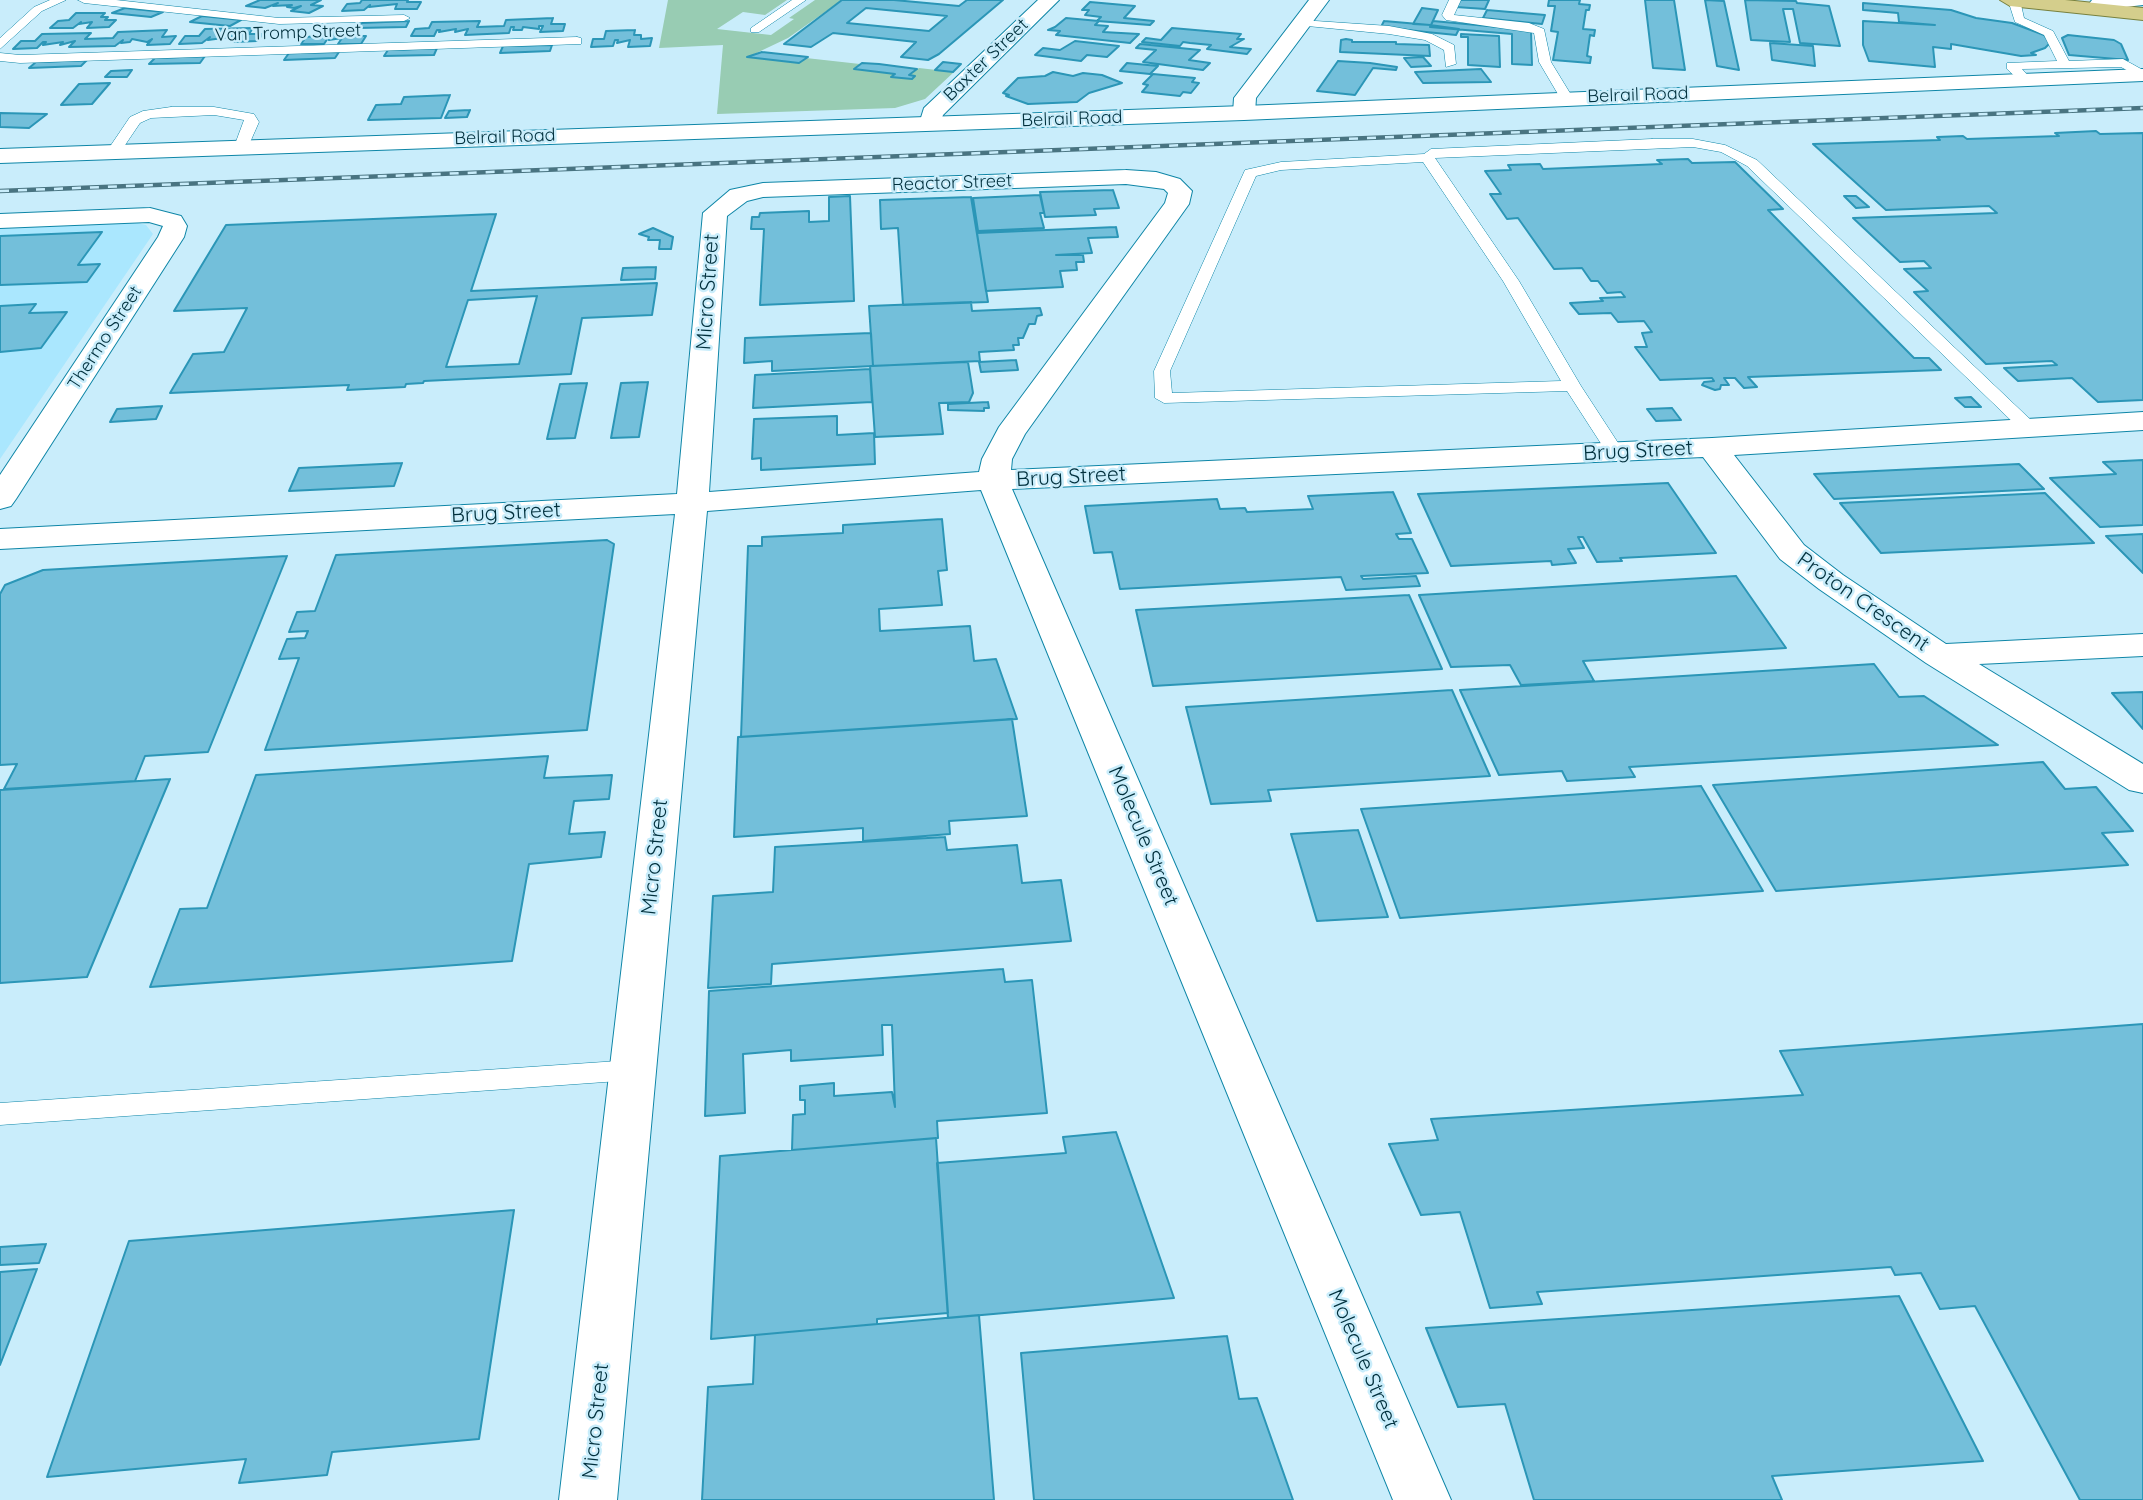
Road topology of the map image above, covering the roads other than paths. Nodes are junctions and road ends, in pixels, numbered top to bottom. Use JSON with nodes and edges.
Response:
{"nodes":[{"id":1,"x":60,"y":0,"type":"edge"},
{"id":2,"x":84,"y":0,"type":"edge"},
{"id":3,"x":800,"y":0,"type":"edge"},
{"id":4,"x":1049,"y":0,"type":"edge"},
{"id":5,"x":1319,"y":0,"type":"edge"},
{"id":6,"x":1455,"y":0,"type":"edge"},
{"id":7,"x":2015,"y":0,"type":"edge"},
{"id":8,"x":2140,"y":0,"type":"edge"},
{"id":9,"x":2100,"y":7,"type":"junction"},
{"id":10,"x":2143,"y":8,"type":"edge"},
{"id":11,"x":2143,"y":14,"type":"edge"},
{"id":12,"x":404,"y":18,"type":"dead end"},
{"id":13,"x":2143,"y":22,"type":"edge"},
{"id":14,"x":1301,"y":23,"type":"junction"},
{"id":15,"x":755,"y":30,"type":"dead end"},
{"id":16,"x":280,"y":36,"type":"junction"},
{"id":17,"x":578,"y":41,"type":"dead end"},
{"id":18,"x":0,"y":45,"type":"edge"},
{"id":19,"x":0,"y":57,"type":"edge"},
{"id":20,"x":1450,"y":64,"type":"dead end"},
{"id":21,"x":2065,"y":65,"type":"junction"},
{"id":22,"x":2143,"y":75,"type":"edge"},
{"id":23,"x":2026,"y":80,"type":"junction"},
{"id":24,"x":1567,"y":98,"type":"junction"},
{"id":25,"x":1244,"y":113,"type":"junction"},
{"id":26,"x":930,"y":124,"type":"junction"},
{"id":27,"x":241,"y":147,"type":"junction"},
{"id":28,"x":114,"y":151,"type":"junction"},
{"id":29,"x":0,"y":156,"type":"edge"},
{"id":30,"x":1428,"y":158,"type":"junction"},
{"id":31,"x":715,"y":213,"type":"joint"},
{"id":32,"x":0,"y":220,"type":"edge"},
{"id":33,"x":1572,"y":386,"type":"junction"},
{"id":34,"x":2143,"y":421,"type":"edge"},
{"id":35,"x":2027,"y":426,"type":"junction"},
{"id":36,"x":1712,"y":447,"type":"junction"},
{"id":37,"x":1615,"y":452,"type":"junction"},
{"id":38,"x":993,"y":480,"type":"junction"},
{"id":39,"x":0,"y":499,"type":"edge"},
{"id":40,"x":692,"y":503,"type":"junction"},
{"id":41,"x":0,"y":539,"type":"edge"},
{"id":42,"x":2143,"y":645,"type":"edge"},
{"id":43,"x":1939,"y":655,"type":"junction"},
{"id":44,"x":2143,"y":781,"type":"edge"},
{"id":45,"x":633,"y":1070,"type":"junction"},
{"id":46,"x":0,"y":1114,"type":"edge"},
{"id":47,"x":588,"y":1500,"type":"edge"},
{"id":48,"x":1422,"y":1500,"type":"edge"}],
"edges":[{"from":1,"to":18,"type":"lane"},
{"from":2,"to":16,"type":"lane"},
{"from":3,"to":15,"type":"lane"},
{"from":4,"to":26,"type":"street","name":"Baxter Street"},
{"from":5,"to":14,"type":"street"},
{"from":6,"to":24,"type":"lane"},
{"from":7,"to":9,"type":"main road"},
{"from":7,"to":21,"type":"lane"},
{"from":8,"to":9,"type":"street"},
{"from":9,"to":10,"type":"main road"},
{"from":9,"to":11,"type":"main road"},
{"from":9,"to":13,"type":"main road"},
{"from":12,"to":16,"type":"lane"},
{"from":14,"to":20,"type":"lane"},
{"from":14,"to":25,"type":"street"},
{"from":16,"to":17,"type":"lane","name":"Van Tromp Street"},
{"from":16,"to":19,"type":"lane","name":"Van Tromp Street"},
{"from":21,"to":22,"type":"lane"},
{"from":21,"to":23,"type":"lane"},
{"from":22,"to":23,"type":"street","name":"Belrail Road"},
{"from":23,"to":24,"type":"street","name":"Belrail Road"},
{"from":24,"to":25,"type":"street","name":"Belrail Road"},
{"from":25,"to":26,"type":"street","name":"Belrail Road"},
{"from":26,"to":27,"type":"street","name":"Belrail Road"},
{"from":27,"to":28,"type":"street","name":"Belrail Road"},
{"from":27,"to":28,"type":"lane"},
{"from":28,"to":29,"type":"street","name":"Belrail Road"},
{"from":30,"to":33,"type":"lane"},
{"from":30,"to":33,"type":"lane"},
{"from":30,"to":35,"type":"lane"},
{"from":31,"to":38,"type":"street","name":"Reactor Street"},
{"from":31,"to":40,"type":"street","name":"Micro Street"},
{"from":32,"to":39,"type":"street","name":"Thermo Street"},
{"from":33,"to":37,"type":"lane"},
{"from":34,"to":35,"type":"street","name":"Brug Street"},
{"from":35,"to":36,"type":"street","name":"Brug Street"},
{"from":36,"to":37,"type":"street","name":"Brug Street"},
{"from":36,"to":43,"type":"street","name":"Proton Crescent"},
{"from":37,"to":38,"type":"street","name":"Brug Street"},
{"from":38,"to":40,"type":"street","name":"Brug Street"},
{"from":38,"to":48,"type":"street","name":"Molecule Street"},
{"from":40,"to":41,"type":"street","name":"Brug Street"},
{"from":40,"to":45,"type":"street","name":"Micro Street"},
{"from":42,"to":43,"type":"street","name":"Proton Crescent"},
{"from":43,"to":44,"type":"street","name":"Proton Crescent"},
{"from":45,"to":46,"type":"lane"},
{"from":45,"to":47,"type":"street","name":"Micro Street"}]}
